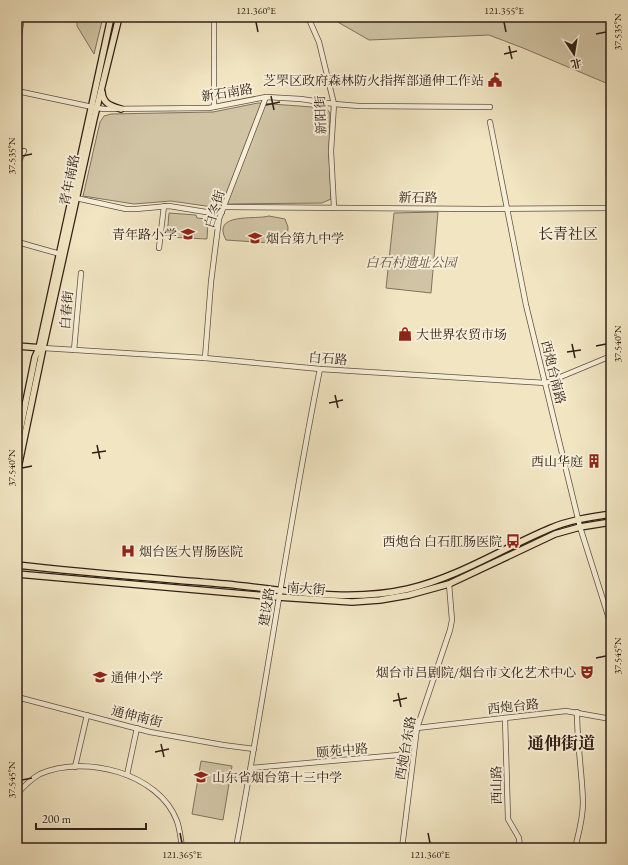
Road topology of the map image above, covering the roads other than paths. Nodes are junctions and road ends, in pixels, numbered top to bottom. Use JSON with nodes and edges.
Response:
{"nodes":[{"id":1,"x":22,"y":17,"type":"edge"},
{"id":2,"x":111,"y":17,"type":"edge"},
{"id":3,"x":119,"y":17,"type":"edge"},
{"id":4,"x":214,"y":17,"type":"edge"},
{"id":5,"x":308,"y":17,"type":"edge"},
{"id":6,"x":17,"y":48,"type":"edge"},
{"id":7,"x":102,"y":89,"type":"junction"},
{"id":8,"x":17,"y":91,"type":"edge"},
{"id":9,"x":266,"y":96,"type":"junction"},
{"id":10,"x":334,"y":104,"type":"junction"},
{"id":11,"x":94,"y":107,"type":"junction"},
{"id":12,"x":214,"y":107,"type":"junction"},
{"id":13,"x":490,"y":107,"type":"dead end"},
{"id":14,"x":121,"y":109,"type":"junction"},
{"id":15,"x":490,"y":122,"type":"dead end"},
{"id":16,"x":24,"y":151,"type":"dead end"},
{"id":17,"x":17,"y":165,"type":"edge"},
{"id":18,"x":76,"y":198,"type":"junction"},
{"id":19,"x":164,"y":206,"type":"junction"},
{"id":20,"x":225,"y":207,"type":"junction"},
{"id":21,"x":334,"y":208,"type":"junction"},
{"id":22,"x":506,"y":208,"type":"junction"},
{"id":23,"x":611,"y":208,"type":"edge"},
{"id":24,"x":222,"y":212,"type":"junction"},
{"id":25,"x":17,"y":241,"type":"edge"},
{"id":26,"x":159,"y":248,"type":"dead end"},
{"id":27,"x":60,"y":254,"type":"junction"},
{"id":28,"x":81,"y":273,"type":"dead end"},
{"id":29,"x":17,"y":346,"type":"edge"},
{"id":30,"x":41,"y":348,"type":"junction"},
{"id":31,"x":74,"y":350,"type":"junction"},
{"id":32,"x":611,"y":356,"type":"edge"},
{"id":33,"x":205,"y":358,"type":"junction"},
{"id":34,"x":320,"y":369,"type":"junction"},
{"id":35,"x":546,"y":383,"type":"junction"},
{"id":36,"x":17,"y":445,"type":"edge"},
{"id":37,"x":17,"y":473,"type":"edge"},
{"id":38,"x":611,"y":514,"type":"edge"},
{"id":39,"x":578,"y":519,"type":"junction"},
{"id":40,"x":611,"y":522,"type":"edge"},
{"id":41,"x":580,"y":527,"type":"junction"},
{"id":42,"x":17,"y":565,"type":"edge"},
{"id":43,"x":17,"y":574,"type":"edge"},
{"id":44,"x":449,"y":584,"type":"junction"},
{"id":45,"x":280,"y":590,"type":"junction"},
{"id":46,"x":278,"y":597,"type":"junction"},
{"id":47,"x":611,"y":625,"type":"edge"},
{"id":48,"x":17,"y":696,"type":"edge"},
{"id":49,"x":577,"y":712,"type":"junction"},
{"id":50,"x":87,"y":715,"type":"junction"},
{"id":51,"x":505,"y":718,"type":"junction"},
{"id":52,"x":611,"y":719,"type":"edge"},
{"id":53,"x":137,"y":728,"type":"junction"},
{"id":54,"x":417,"y":728,"type":"junction"},
{"id":55,"x":254,"y":749,"type":"junction"},
{"id":56,"x":76,"y":767,"type":"junction"},
{"id":57,"x":251,"y":768,"type":"junction"},
{"id":58,"x":127,"y":775,"type":"junction"},
{"id":59,"x":17,"y":794,"type":"edge"},
{"id":60,"x":182,"y":848,"type":"edge"},
{"id":61,"x":236,"y":848,"type":"edge"},
{"id":62,"x":402,"y":848,"type":"edge"},
{"id":63,"x":520,"y":848,"type":"edge"},
{"id":64,"x":575,"y":848,"type":"edge"}],
"edges":[{"from":1,"to":6,"type":"street"},
{"from":2,"to":11,"type":"main road","name":"青年南路"},
{"from":3,"to":7,"type":"main road","name":"青年南路"},
{"from":4,"to":12,"type":"street"},
{"from":5,"to":10,"type":"street","name":"新阳街"},
{"from":7,"to":11,"type":"main road","name":"青年南路"},
{"from":7,"to":14,"type":"main road"},
{"from":8,"to":11,"type":"street","name":"新石南路"},
{"from":9,"to":10,"type":"street","name":"新石南路"},
{"from":9,"to":12,"type":"street","name":"新石南路"},
{"from":9,"to":20,"type":"street","name":"白冬街"},
{"from":10,"to":13,"type":"street","name":"新石南路"},
{"from":10,"to":21,"type":"street","name":"新阳街"},
{"from":11,"to":14,"type":"street","name":"新石南路"},
{"from":11,"to":18,"type":"main road","name":"青年南路"},
{"from":11,"to":27,"type":"main road","name":"青年南路"},
{"from":12,"to":14,"type":"street","name":"新石南路"},
{"from":15,"to":22,"type":"street","name":"西炮台南路"},
{"from":16,"to":17,"type":"street"},
{"from":18,"to":19,"type":"street"},
{"from":18,"to":30,"type":"main road","name":"青年南路"},
{"from":19,"to":24,"type":"street"},
{"from":19,"to":26,"type":"street"},
{"from":20,"to":21,"type":"street","name":"新石路"},
{"from":20,"to":24,"type":"street","name":"白冬街"},
{"from":21,"to":22,"type":"street","name":"新石路"},
{"from":22,"to":23,"type":"street","name":"新石路"},
{"from":22,"to":35,"type":"street","name":"西炮台南路"},
{"from":24,"to":33,"type":"street","name":"白冬街"},
{"from":25,"to":27,"type":"street"},
{"from":27,"to":30,"type":"main road","name":"青年南路"},
{"from":28,"to":31,"type":"street","name":"白春街"},
{"from":29,"to":30,"type":"main road"},
{"from":30,"to":31,"type":"street","name":"白石路"},
{"from":30,"to":36,"type":"main road"},
{"from":30,"to":37,"type":"main road"},
{"from":31,"to":33,"type":"street","name":"白石路"},
{"from":32,"to":35,"type":"street","name":"白石路"},
{"from":33,"to":34,"type":"street","name":"白石路"},
{"from":34,"to":35,"type":"street","name":"白石路"},
{"from":34,"to":45,"type":"street","name":"建设路"},
{"from":35,"to":39,"type":"street","name":"西炮台南路"},
{"from":38,"to":39,"type":"main road","name":"南大街"},
{"from":39,"to":41,"type":"street","name":"西炮台南路"},
{"from":39,"to":45,"type":"main road","name":"南大街"},
{"from":40,"to":41,"type":"main road","name":"南大街"},
{"from":41,"to":44,"type":"main road","name":"南大街"},
{"from":41,"to":47,"type":"street","name":"西炮台南路"},
{"from":42,"to":45,"type":"main road","name":"南大街"},
{"from":43,"to":46,"type":"main road","name":"南大街"},
{"from":44,"to":46,"type":"main road","name":"南大街"},
{"from":44,"to":54,"type":"street","name":"西炮台东路"},
{"from":45,"to":46,"type":"street","name":"建设路"},
{"from":46,"to":55,"type":"street","name":"建设路"},
{"from":48,"to":50,"type":"street","name":"通伸南街"},
{"from":49,"to":51,"type":"street","name":"西炮台路"},
{"from":49,"to":52,"type":"street","name":"西炮台路"},
{"from":49,"to":64,"type":"street"},
{"from":50,"to":53,"type":"street","name":"通伸南街"},
{"from":50,"to":56,"type":"street"},
{"from":51,"to":54,"type":"street","name":"西炮台路"},
{"from":51,"to":63,"type":"street","name":"西山路"},
{"from":53,"to":55,"type":"street","name":"通伸南街"},
{"from":53,"to":58,"type":"street"},
{"from":54,"to":57,"type":"street","name":"颐苑中路"},
{"from":54,"to":62,"type":"street","name":"西炮台东路"},
{"from":55,"to":57,"type":"street","name":"建设路"},
{"from":56,"to":58,"type":"street"},
{"from":56,"to":59,"type":"street"},
{"from":57,"to":61,"type":"street","name":"建设路"},
{"from":58,"to":60,"type":"street"}]}
